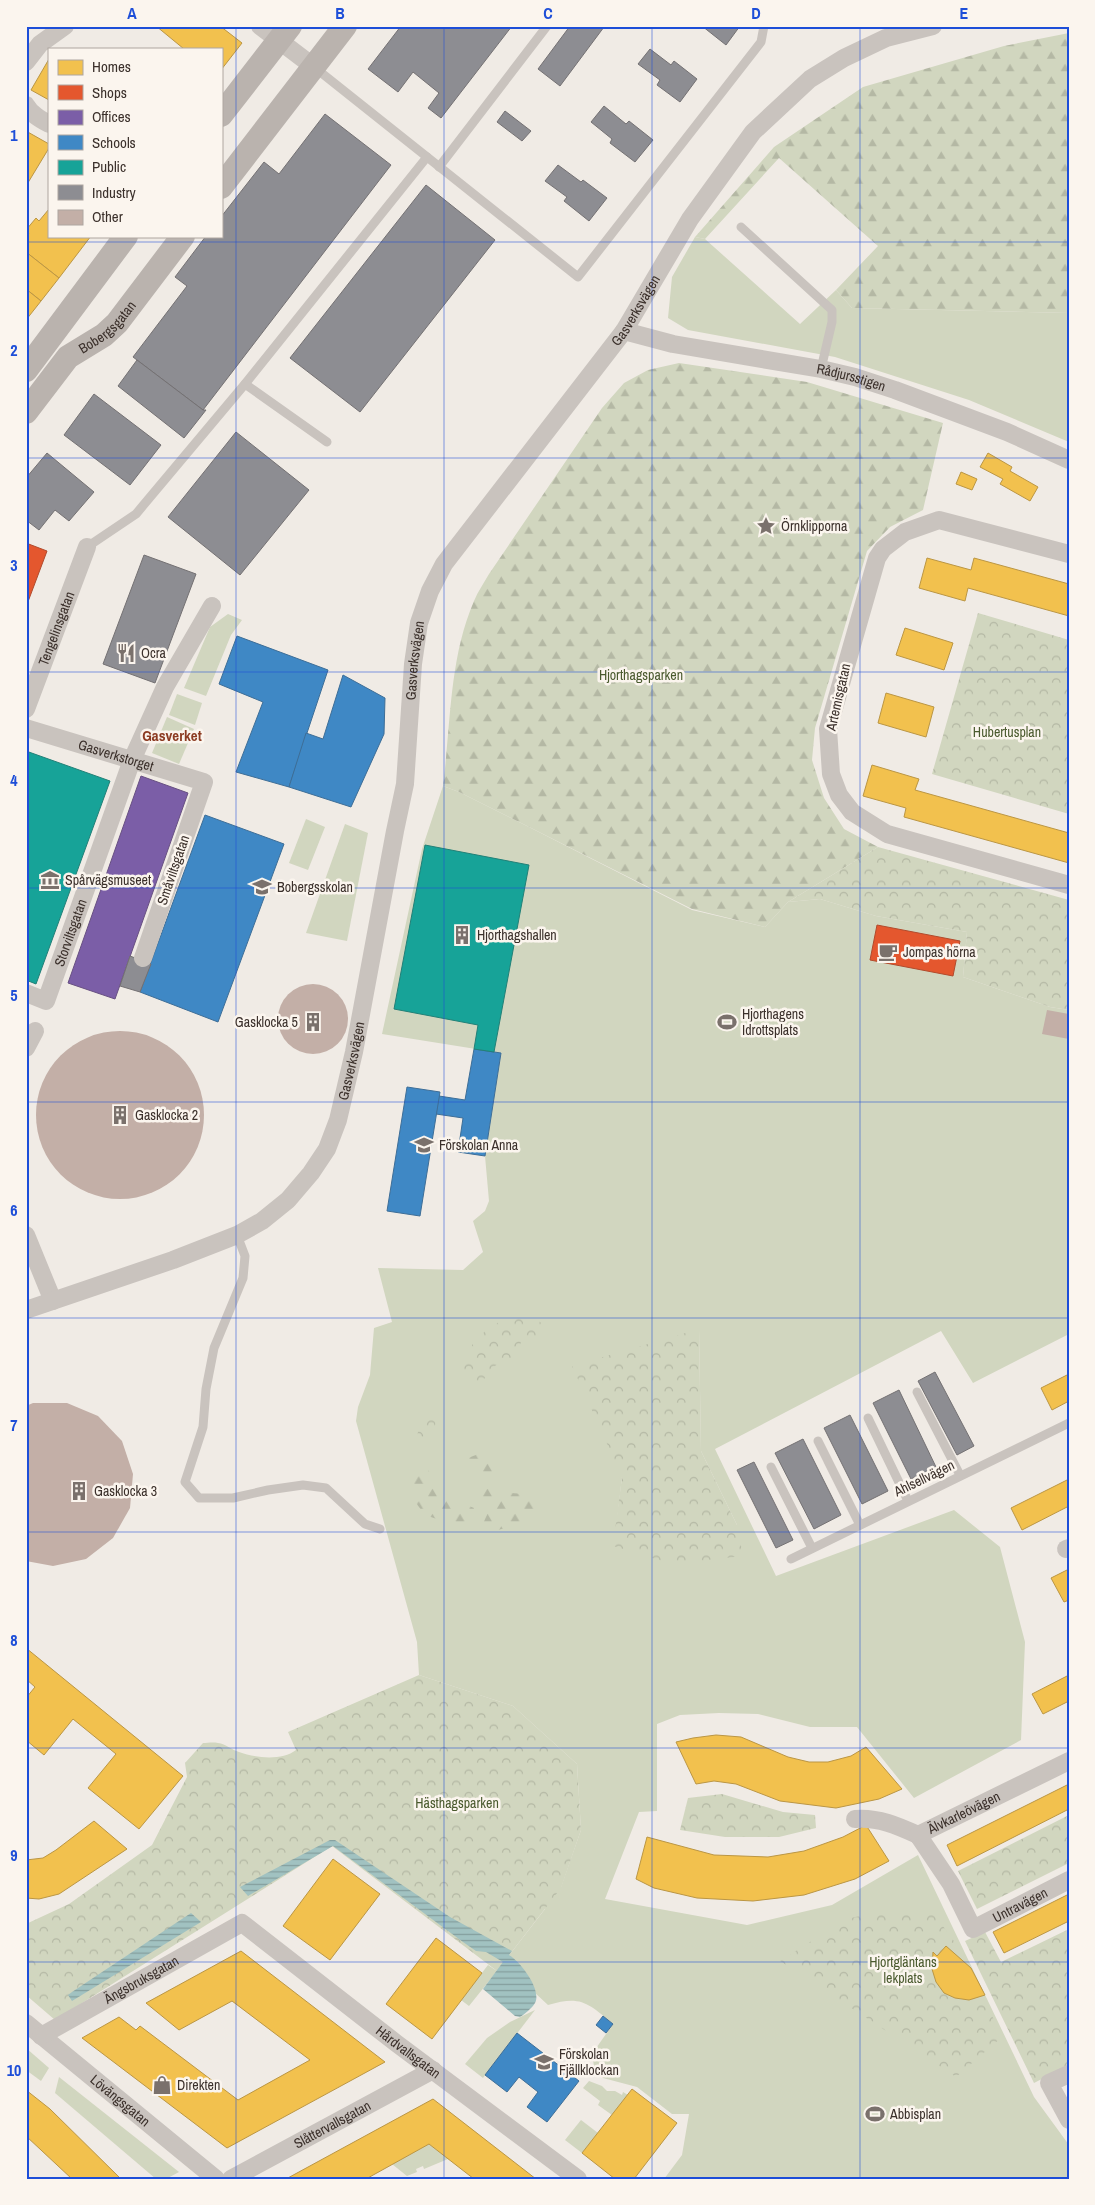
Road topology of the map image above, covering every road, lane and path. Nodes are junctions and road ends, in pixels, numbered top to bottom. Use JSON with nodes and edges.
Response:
{"nodes":[{"id":1,"x":65,"y":26,"type":"edge"},
{"id":2,"x":260,"y":26,"type":"edge"},
{"id":3,"x":345,"y":26,"type":"edge"},
{"id":4,"x":547,"y":26,"type":"edge"},
{"id":5,"x":764,"y":26,"type":"edge"},
{"id":6,"x":933,"y":26,"type":"edge"},
{"id":7,"x":284,"y":34,"type":"edge"},
{"id":8,"x":26,"y":62,"type":"edge"},
{"id":9,"x":314,"y":66,"type":"junction"},
{"id":10,"x":26,"y":105,"type":"edge"},
{"id":11,"x":222,"y":114,"type":"edge"},
{"id":12,"x":48,"y":123,"type":"edge"},
{"id":13,"x":427,"y":157,"type":"junction"},
{"id":14,"x":439,"y":167,"type":"junction"},
{"id":15,"x":222,"y":186,"type":"edge"},
{"id":16,"x":740,"y":227,"type":"dead end"},
{"id":17,"x":125,"y":238,"type":"edge"},
{"id":18,"x":181,"y":238,"type":"edge"},
{"id":19,"x":624,"y":331,"type":"junction"},
{"id":20,"x":26,"y":370,"type":"edge"},
{"id":21,"x":821,"y":370,"type":"junction"},
{"id":22,"x":245,"y":384,"type":"junction"},
{"id":23,"x":26,"y":412,"type":"edge"},
{"id":24,"x":327,"y":442,"type":"dead end"},
{"id":25,"x":1069,"y":460,"type":"edge"},
{"id":26,"x":87,"y":548,"type":"joint"},
{"id":27,"x":1069,"y":554,"type":"edge"},
{"id":28,"x":212,"y":606,"type":"dead end"},
{"id":29,"x":26,"y":709,"type":"edge"},
{"id":30,"x":26,"y":728,"type":"edge"},
{"id":31,"x":132,"y":760,"type":"junction"},
{"id":32,"x":204,"y":782,"type":"joint"},
{"id":33,"x":1069,"y":885,"type":"edge"},
{"id":34,"x":143,"y":958,"type":"dead end"},
{"id":35,"x":26,"y":992,"type":"edge"},
{"id":36,"x":31,"y":1029,"type":"edge"},
{"id":37,"x":26,"y":1048,"type":"edge"},
{"id":38,"x":237,"y":1234,"type":"junction"},
{"id":39,"x":26,"y":1235,"type":"edge"},
{"id":40,"x":53,"y":1301,"type":"junction"},
{"id":41,"x":26,"y":1310,"type":"edge"},
{"id":42,"x":917,"y":1392,"type":"dead end"},
{"id":43,"x":868,"y":1418,"type":"dead end"},
{"id":44,"x":1069,"y":1423,"type":"edge"},
{"id":45,"x":818,"y":1441,"type":"dead end"},
{"id":46,"x":771,"y":1467,"type":"dead end"},
{"id":47,"x":960,"y":1475,"type":"junction"},
{"id":48,"x":908,"y":1501,"type":"junction"},
{"id":49,"x":860,"y":1525,"type":"junction"},
{"id":50,"x":380,"y":1529,"type":"dead end"},
{"id":51,"x":812,"y":1548,"type":"junction"},
{"id":52,"x":791,"y":1559,"type":"dead end"},
{"id":53,"x":1069,"y":1761,"type":"edge"},
{"id":54,"x":855,"y":1819,"type":"dead end"},
{"id":55,"x":918,"y":1835,"type":"junction"},
{"id":56,"x":1069,"y":1880,"type":"edge"},
{"id":57,"x":242,"y":1923,"type":"joint"},
{"id":58,"x":26,"y":2023,"type":"edge"},
{"id":59,"x":41,"y":2036,"type":"junction"},
{"id":60,"x":433,"y":2070,"type":"junction"},
{"id":61,"x":1069,"y":2074,"type":"edge"},
{"id":62,"x":1069,"y":2120,"type":"edge"},
{"id":63,"x":216,"y":2179,"type":"edge"},
{"id":64,"x":231,"y":2179,"type":"edge"},
{"id":65,"x":578,"y":2179,"type":"edge"}],
"edges":[{"from":1,"to":8,"type":"street"},
{"from":2,"to":7,"type":"street"},
{"from":3,"to":9,"type":"street"},
{"from":4,"to":14,"type":"lane"},
{"from":5,"to":14,"type":"lane"},
{"from":6,"to":19,"type":"street","name":"Gasverksvägen"},
{"from":7,"to":9,"type":"street"},
{"from":7,"to":11,"type":"street"},
{"from":9,"to":13,"type":"lane"},
{"from":9,"to":15,"type":"street"},
{"from":10,"to":12,"type":"street"},
{"from":13,"to":14,"type":"lane"},
{"from":13,"to":22,"type":"lane"},
{"from":16,"to":21,"type":"lane"},
{"from":17,"to":20,"type":"street"},
{"from":18,"to":23,"type":"street","name":"Bobergsgatan"},
{"from":19,"to":21,"type":"street","name":"Rådjursstigen"},
{"from":19,"to":38,"type":"street","name":"Gasverksvägen"},
{"from":21,"to":25,"type":"street","name":"Rådjursstigen"},
{"from":22,"to":24,"type":"lane"},
{"from":22,"to":26,"type":"lane"},
{"from":26,"to":29,"type":"street","name":"Tengelinsgatan"},
{"from":27,"to":33,"type":"street","name":"Artemisgatan"},
{"from":28,"to":31,"type":"street"},
{"from":30,"to":31,"type":"street","name":"Gasverkstorget"},
{"from":31,"to":32,"type":"street","name":"Gasverkstorget"},
{"from":31,"to":35,"type":"street","name":"Storviltsgatan"},
{"from":32,"to":34,"type":"street","name":"Småviltsgatan"},
{"from":36,"to":37,"type":"street"},
{"from":38,"to":40,"type":"street","name":"Gasverksvägen"},
{"from":38,"to":50,"type":"lane"},
{"from":39,"to":40,"type":"street"},
{"from":40,"to":41,"type":"street","name":"Gasverksvägen"},
{"from":42,"to":47,"type":"lane"},
{"from":43,"to":48,"type":"lane"},
{"from":44,"to":47,"type":"lane","name":"Ahlsellvägen"},
{"from":45,"to":49,"type":"lane"},
{"from":46,"to":51,"type":"lane"},
{"from":47,"to":48,"type":"lane","name":"Ahlsellvägen"},
{"from":48,"to":49,"type":"lane","name":"Ahlsellvägen"},
{"from":49,"to":51,"type":"lane","name":"Ahlsellvägen"},
{"from":51,"to":52,"type":"lane","name":"Ahlsellvägen"},
{"from":53,"to":55,"type":"street","name":"Älvkarleövägen"},
{"from":54,"to":55,"type":"street","name":"Älvkarleövägen"},
{"from":55,"to":56,"type":"street","name":"Untravägen"},
{"from":57,"to":59,"type":"street","name":"Ängsbruksgatan"},
{"from":57,"to":60,"type":"street","name":"Hårdvallsgatan"},
{"from":58,"to":59,"type":"street","name":"Lövängsgatan"},
{"from":59,"to":63,"type":"street","name":"Lövängsgatan"},
{"from":60,"to":64,"type":"street","name":"Slåttervallsgatan"},
{"from":60,"to":65,"type":"street","name":"Hårdvallsgatan"},
{"from":61,"to":62,"type":"street"}]}
